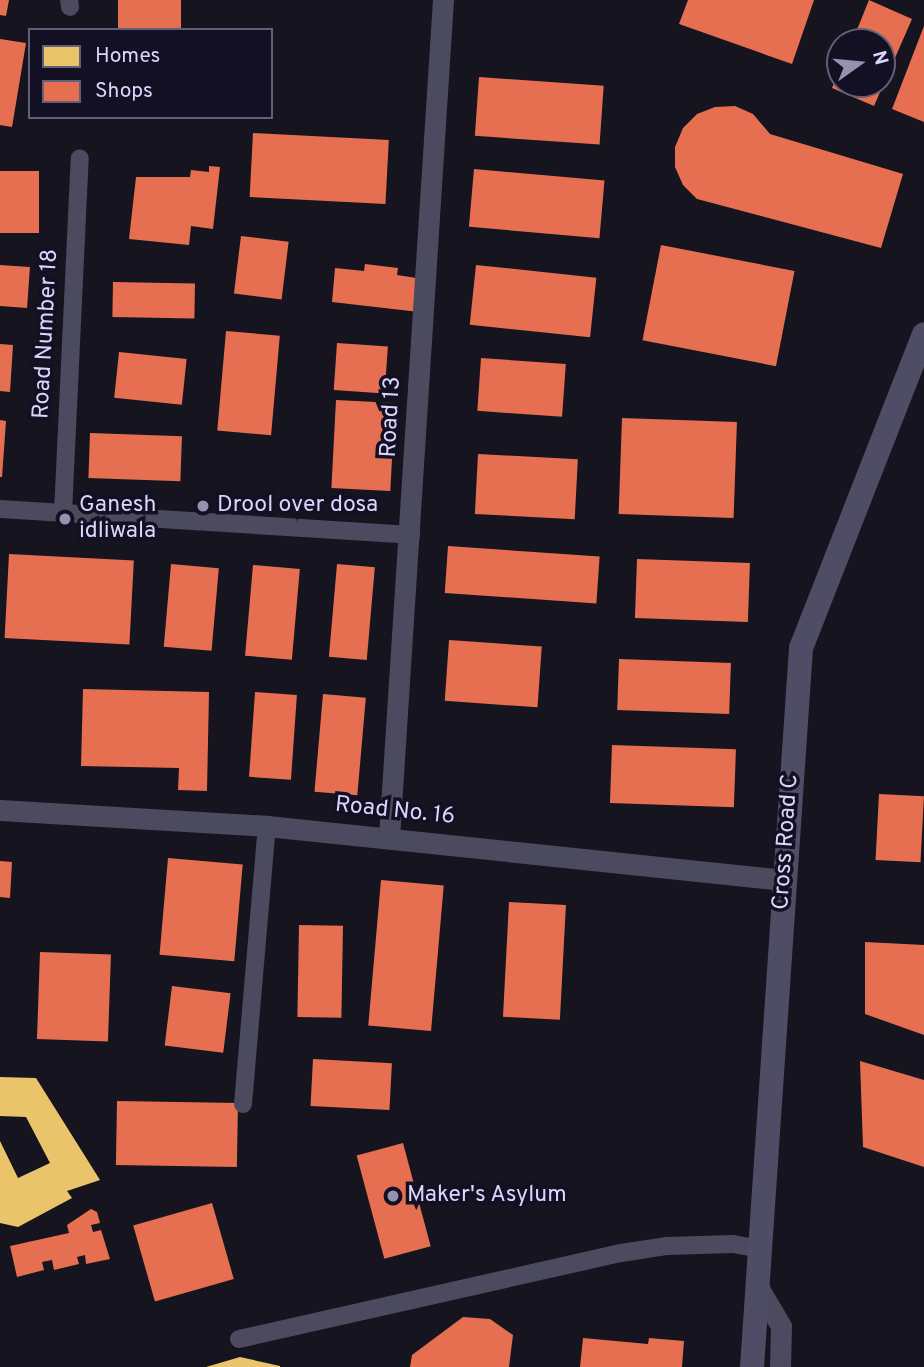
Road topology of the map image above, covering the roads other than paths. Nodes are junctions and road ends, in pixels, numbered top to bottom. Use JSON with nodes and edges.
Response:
{"nodes":[{"id":1,"x":443,"y":0,"type":"edge"},
{"id":2,"x":80,"y":158,"type":"dead end"},
{"id":3,"x":924,"y":334,"type":"edge"},
{"id":4,"x":0,"y":509,"type":"edge"},
{"id":5,"x":63,"y":513,"type":"junction"},
{"id":6,"x":411,"y":536,"type":"junction"},
{"id":7,"x":0,"y":810,"type":"edge"},
{"id":8,"x":267,"y":825,"type":"junction"},
{"id":9,"x":389,"y":837,"type":"junction"},
{"id":10,"x":784,"y":880,"type":"junction"},
{"id":11,"x":243,"y":1104,"type":"dead end"},
{"id":12,"x":762,"y":1249,"type":"junction"},
{"id":13,"x":758,"y":1287,"type":"junction"},
{"id":14,"x":239,"y":1339,"type":"dead end"},
{"id":15,"x":751,"y":1367,"type":"edge"},
{"id":16,"x":780,"y":1367,"type":"edge"}],
"edges":[{"from":1,"to":6,"type":"street","name":"Road 13"},
{"from":2,"to":5,"type":"street","name":"Road Number 18"},
{"from":3,"to":10,"type":"main road","name":"Cross Road C"},
{"from":4,"to":5,"type":"street"},
{"from":5,"to":6,"type":"street"},
{"from":6,"to":9,"type":"street","name":"Road 13"},
{"from":7,"to":8,"type":"street","name":"Road No. 16"},
{"from":8,"to":9,"type":"street","name":"Road No. 16"},
{"from":8,"to":11,"type":"street"},
{"from":9,"to":10,"type":"street","name":"Road No. 16"},
{"from":10,"to":12,"type":"main road","name":"Cross Road C"},
{"from":12,"to":13,"type":"main road","name":"Cross Road C"},
{"from":12,"to":14,"type":"street"},
{"from":13,"to":15,"type":"main road","name":"Cross Road C"},
{"from":13,"to":16,"type":"street"}]}
